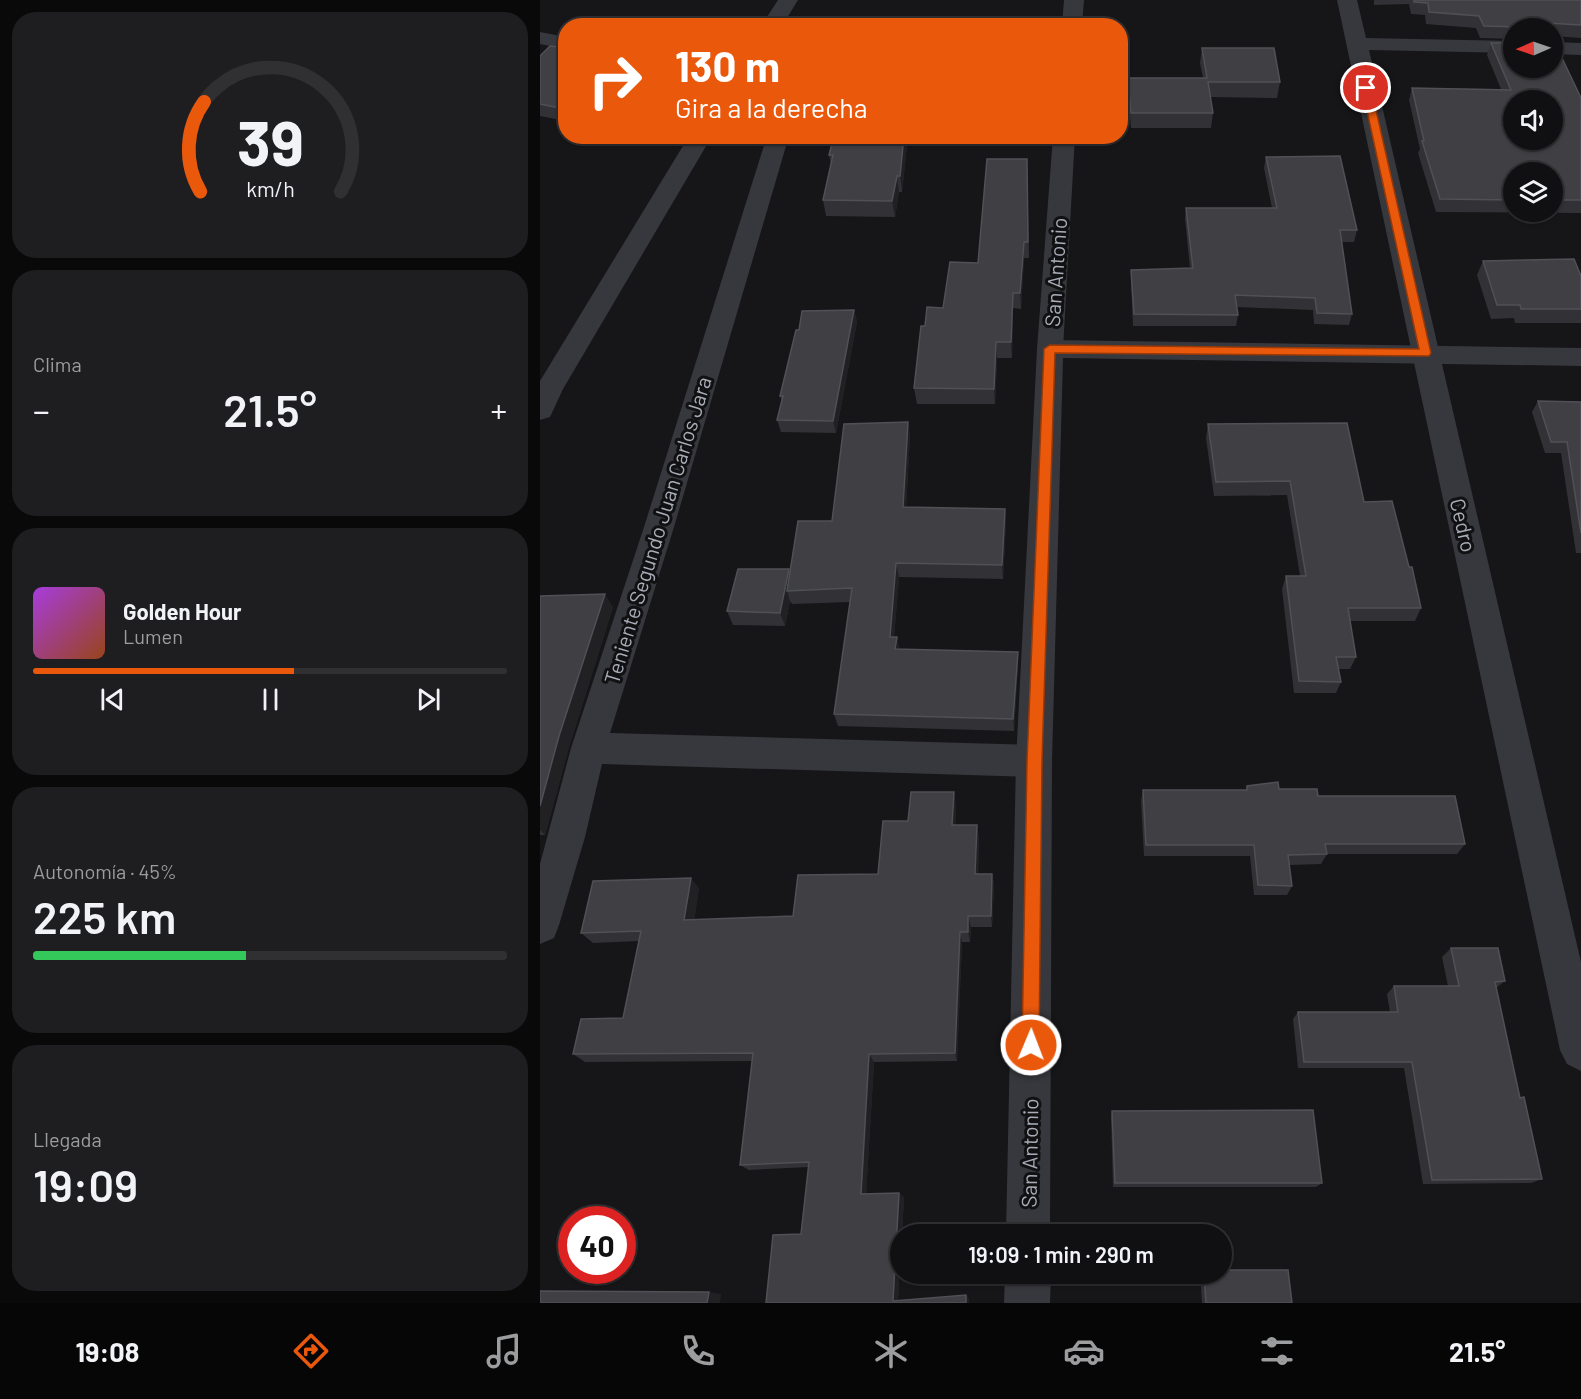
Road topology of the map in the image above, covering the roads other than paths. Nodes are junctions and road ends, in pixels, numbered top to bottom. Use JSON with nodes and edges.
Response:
{"nodes":[{"id":1,"x":788,"y":0,"type":"edge"},
{"id":2,"x":1074,"y":0,"type":"edge"},
{"id":3,"x":1347,"y":0,"type":"edge"},
{"id":4,"x":776,"y":18,"type":"edge"},
{"id":5,"x":1073,"y":18,"type":"edge"},
{"id":6,"x":540,"y":38,"type":"edge"},
{"id":7,"x":558,"y":41,"type":"edge"},
{"id":8,"x":1356,"y":44,"type":"junction"},
{"id":9,"x":1503,"y":47,"type":"edge"},
{"id":10,"x":1563,"y":48,"type":"edge"},
{"id":11,"x":1581,"y":49,"type":"edge"},
{"id":12,"x":696,"y":144,"type":"edge"},
{"id":13,"x":776,"y":144,"type":"edge"},
{"id":14,"x":1063,"y":144,"type":"edge"},
{"id":15,"x":1050,"y":349,"type":"junction"},
{"id":16,"x":1425,"y":353,"type":"junction"},
{"id":17,"x":1581,"y":357,"type":"edge"},
{"id":18,"x":540,"y":410,"type":"edge"},
{"id":19,"x":588,"y":748,"type":"junction"},
{"id":20,"x":1034,"y":761,"type":"junction"},
{"id":21,"x":540,"y":925,"type":"edge"},
{"id":22,"x":1581,"y":1050,"type":"edge"},
{"id":23,"x":1028,"y":1224,"type":"edge"},
{"id":24,"x":1028,"y":1284,"type":"edge"},
{"id":25,"x":1028,"y":1303,"type":"edge"}],
"edges":[{"from":1,"to":4,"type":"street"},
{"from":2,"to":5,"type":"street"},
{"from":3,"to":8,"type":"street","name":"Cedro"},
{"from":6,"to":7,"type":"street"},
{"from":8,"to":9,"type":"street"},
{"from":8,"to":16,"type":"street","name":"Cedro"},
{"from":10,"to":11,"type":"street"},
{"from":12,"to":18,"type":"street"},
{"from":13,"to":19,"type":"street","name":"Teniente Segundo Juan Carlos Jara"},
{"from":14,"to":15,"type":"street","name":"San Antonio"},
{"from":15,"to":16,"type":"street"},
{"from":15,"to":20,"type":"street","name":"San Antonio"},
{"from":16,"to":17,"type":"street"},
{"from":16,"to":22,"type":"street","name":"Cedro"},
{"from":19,"to":20,"type":"street"},
{"from":19,"to":21,"type":"street","name":"Teniente Segundo Juan Carlos Jara"},
{"from":20,"to":23,"type":"street","name":"San Antonio"},
{"from":24,"to":25,"type":"street"}]}
